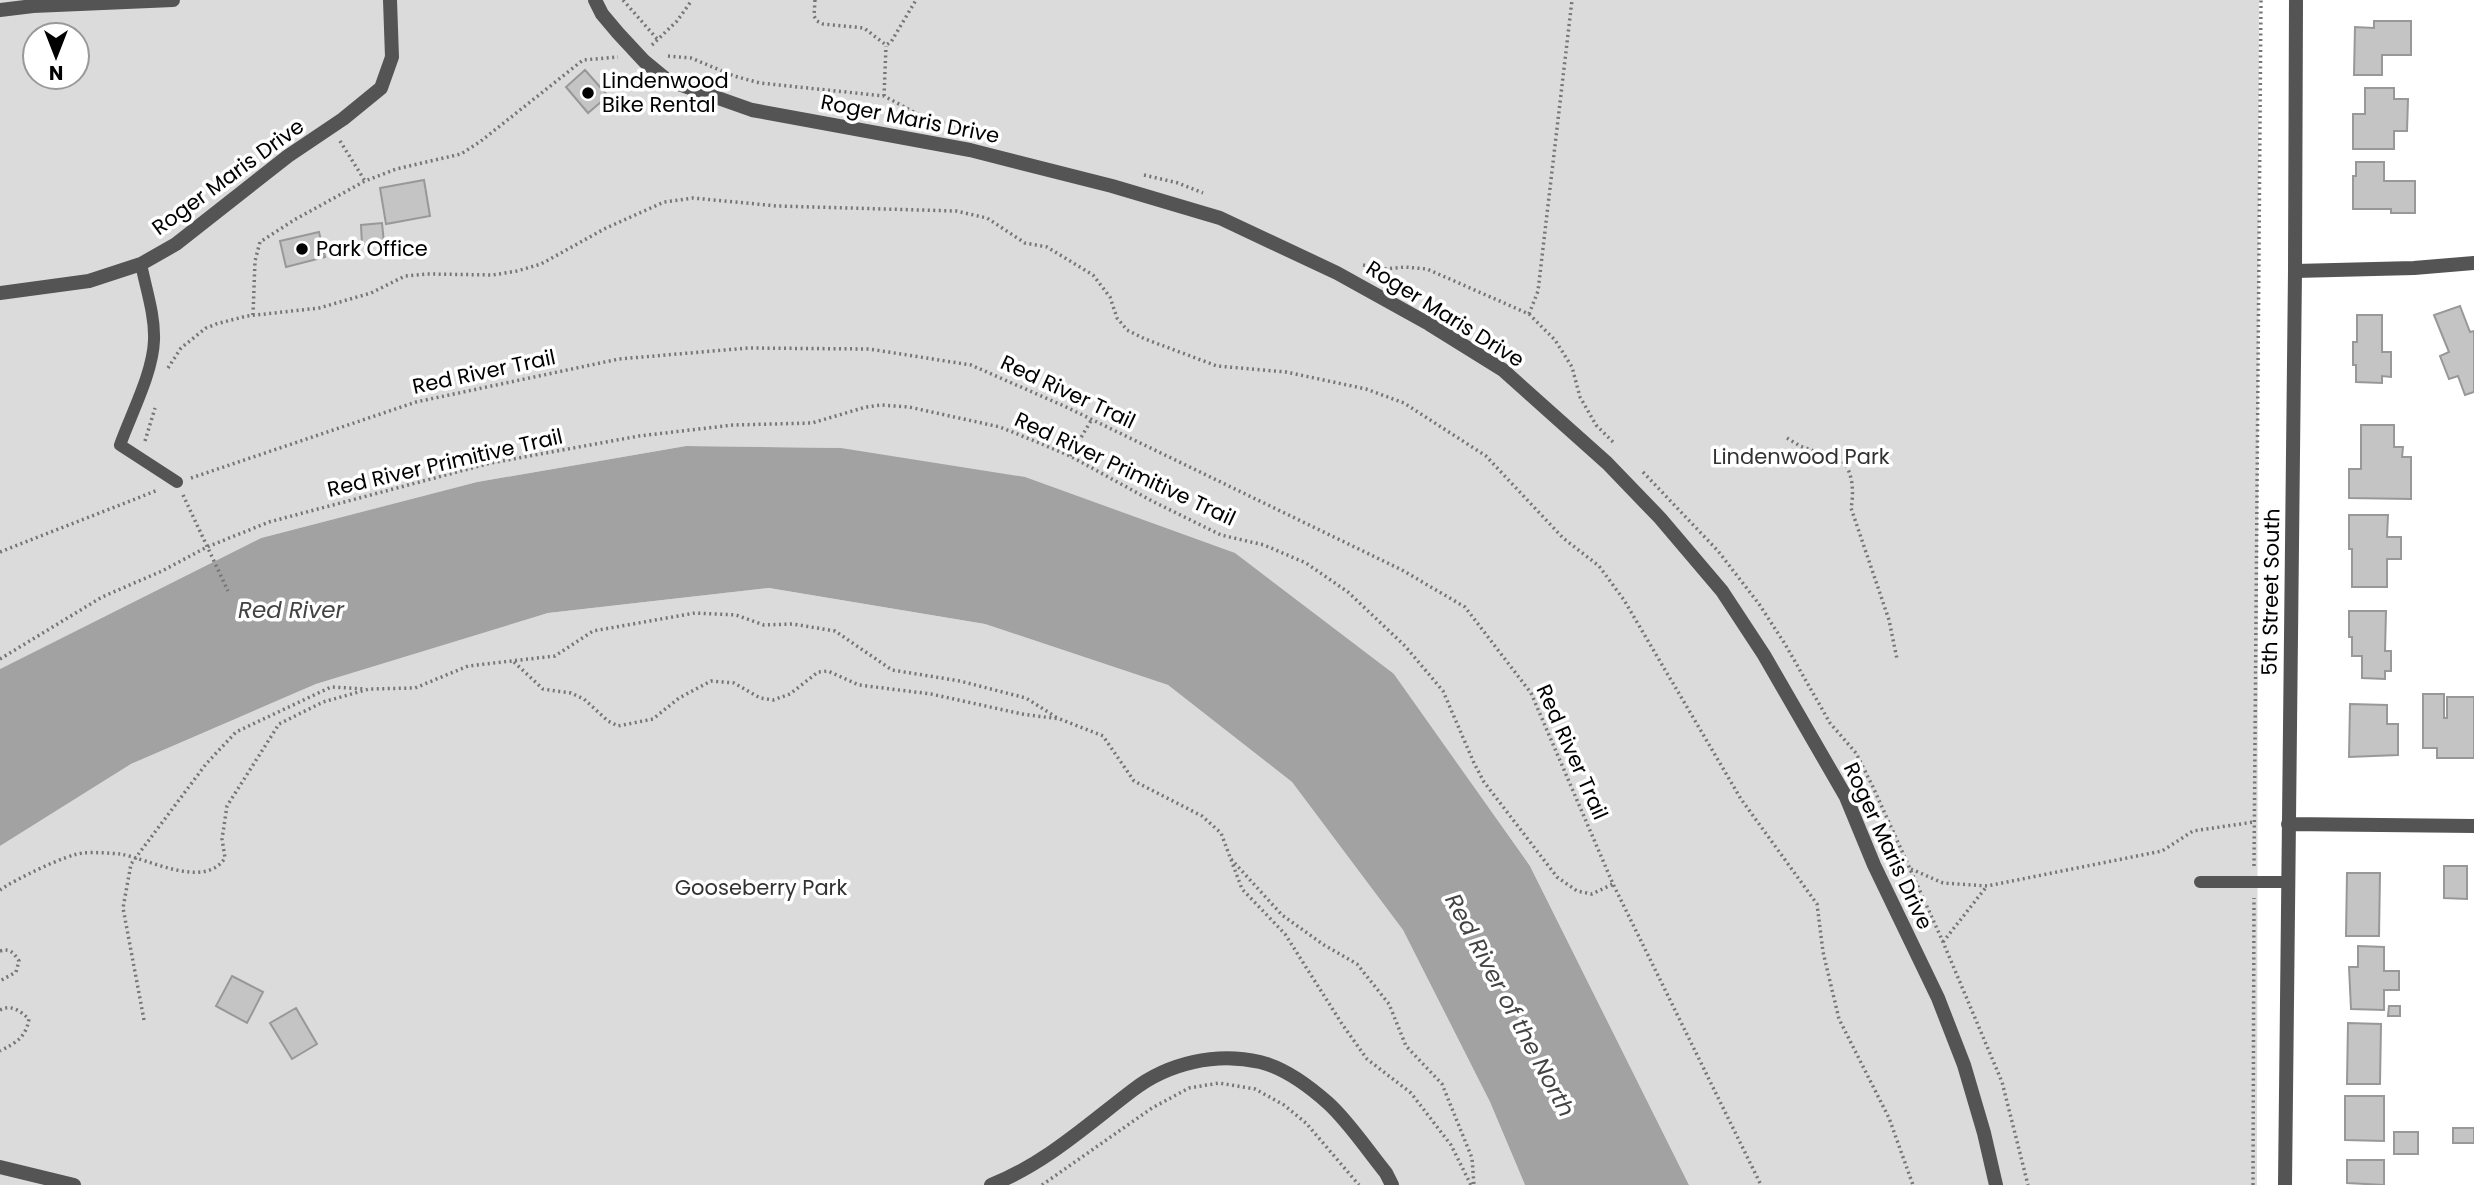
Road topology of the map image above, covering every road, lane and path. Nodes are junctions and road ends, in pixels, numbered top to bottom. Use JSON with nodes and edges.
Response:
{"nodes":[{"id":1,"x":173,"y":0,"type":"edge"},
{"id":2,"x":390,"y":0,"type":"edge"},
{"id":3,"x":595,"y":0,"type":"edge"},
{"id":4,"x":622,"y":0,"type":"edge"},
{"id":5,"x":692,"y":0,"type":"edge"},
{"id":6,"x":815,"y":0,"type":"edge"},
{"id":7,"x":916,"y":0,"type":"edge"},
{"id":8,"x":1572,"y":0,"type":"edge"},
{"id":9,"x":2261,"y":0,"type":"edge"},
{"id":10,"x":2296,"y":0,"type":"edge"},
{"id":11,"x":0,"y":10,"type":"edge"},
{"id":12,"x":658,"y":40,"type":"junction"},
{"id":13,"x":886,"y":45,"type":"junction"},
{"id":14,"x":640,"y":56,"type":"junction"},
{"id":15,"x":884,"y":96,"type":"junction"},
{"id":16,"x":331,"y":127,"type":"junction"},
{"id":17,"x":983,"y":133,"type":"dead end"},
{"id":18,"x":1139,"y":174,"type":"dead end"},
{"id":19,"x":365,"y":181,"type":"junction"},
{"id":20,"x":1212,"y":196,"type":"dead end"},
{"id":21,"x":1354,"y":260,"type":"dead end"},
{"id":22,"x":2474,"y":263,"type":"edge"},
{"id":23,"x":141,"y":264,"type":"junction"},
{"id":24,"x":2295,"y":271,"type":"junction"},
{"id":25,"x":0,"y":293,"type":"edge"},
{"id":26,"x":1529,"y":314,"type":"junction"},
{"id":27,"x":253,"y":315,"type":"junction"},
{"id":28,"x":164,"y":379,"type":"dead end"},
{"id":29,"x":157,"y":400,"type":"dead end"},
{"id":30,"x":1092,"y":419,"type":"junction"},
{"id":31,"x":1787,"y":438,"type":"dead end"},
{"id":32,"x":1621,"y":450,"type":"dead end"},
{"id":33,"x":1070,"y":456,"type":"junction"},
{"id":34,"x":141,"y":458,"type":"junction"},
{"id":35,"x":1638,"y":467,"type":"dead end"},
{"id":36,"x":177,"y":482,"type":"junction"},
{"id":37,"x":207,"y":547,"type":"junction"},
{"id":38,"x":0,"y":552,"type":"edge"},
{"id":39,"x":228,"y":591,"type":"dead end"},
{"id":40,"x":0,"y":659,"type":"edge"},
{"id":41,"x":1897,"y":659,"type":"dead end"},
{"id":42,"x":514,"y":662,"type":"junction"},
{"id":43,"x":369,"y":689,"type":"junction"},
{"id":44,"x":1060,"y":719,"type":"junction"},
{"id":45,"x":2255,"y":822,"type":"junction"},
{"id":46,"x":2288,"y":824,"type":"junction"},
{"id":47,"x":2474,"y":826,"type":"edge"},
{"id":48,"x":1230,"y":857,"type":"junction"},
{"id":49,"x":135,"y":859,"type":"junction"},
{"id":50,"x":1910,"y":868,"type":"junction"},
{"id":51,"x":2200,"y":882,"type":"dead end"},
{"id":52,"x":2254,"y":882,"type":"junction"},
{"id":53,"x":2287,"y":882,"type":"junction"},
{"id":54,"x":1613,"y":884,"type":"junction"},
{"id":55,"x":1987,"y":886,"type":"junction"},
{"id":56,"x":0,"y":890,"type":"edge"},
{"id":57,"x":1943,"y":942,"type":"junction"},
{"id":58,"x":0,"y":951,"type":"edge"},
{"id":59,"x":0,"y":981,"type":"edge"},
{"id":60,"x":0,"y":1010,"type":"edge"},
{"id":61,"x":144,"y":1020,"type":"dead end"},
{"id":62,"x":0,"y":1051,"type":"edge"},
{"id":63,"x":0,"y":1167,"type":"edge"},
{"id":64,"x":74,"y":1185,"type":"edge"},
{"id":65,"x":991,"y":1185,"type":"edge"},
{"id":66,"x":1042,"y":1185,"type":"edge"},
{"id":67,"x":1359,"y":1185,"type":"edge"},
{"id":68,"x":1392,"y":1185,"type":"edge"},
{"id":69,"x":1472,"y":1185,"type":"edge"},
{"id":70,"x":1760,"y":1185,"type":"edge"},
{"id":71,"x":1913,"y":1185,"type":"edge"},
{"id":72,"x":1996,"y":1185,"type":"edge"},
{"id":73,"x":2028,"y":1185,"type":"edge"},
{"id":74,"x":2253,"y":1185,"type":"edge"},
{"id":75,"x":2285,"y":1185,"type":"edge"}],
"edges":[{"from":1,"to":11,"type":"street"},
{"from":2,"to":16,"type":"street","name":"Roger Maris Drive"},
{"from":3,"to":14,"type":"street","name":"Roger Maris Drive"},
{"from":4,"to":12,"type":"path"},
{"from":5,"to":12,"type":"path"},
{"from":6,"to":13,"type":"path"},
{"from":7,"to":13,"type":"path"},
{"from":8,"to":26,"type":"path"},
{"from":9,"to":45,"type":"path"},
{"from":10,"to":24,"type":"street","name":"5th Street South"},
{"from":12,"to":14,"type":"path"},
{"from":13,"to":15,"type":"path"},
{"from":14,"to":15,"type":"path"},
{"from":14,"to":19,"type":"path"},
{"from":14,"to":72,"type":"street","name":"Roger Maris Drive"},
{"from":15,"to":17,"type":"path"},
{"from":16,"to":19,"type":"path"},
{"from":16,"to":23,"type":"street","name":"Roger Maris Drive"},
{"from":18,"to":20,"type":"path"},
{"from":19,"to":27,"type":"path"},
{"from":21,"to":26,"type":"path"},
{"from":22,"to":24,"type":"street"},
{"from":23,"to":25,"type":"street","name":"Roger Maris Drive"},
{"from":23,"to":34,"type":"lane"},
{"from":24,"to":46,"type":"street","name":"5th Street South"},
{"from":26,"to":32,"type":"path"},
{"from":27,"to":28,"type":"path"},
{"from":27,"to":71,"type":"path"},
{"from":29,"to":34,"type":"path"},
{"from":30,"to":33,"type":"path"},
{"from":30,"to":36,"type":"path","name":"Red River Trail"},
{"from":30,"to":54,"type":"path","name":"Red River Trail"},
{"from":31,"to":41,"type":"path"},
{"from":33,"to":37,"type":"path","name":"Red River Primitive Trail"},
{"from":33,"to":54,"type":"path","name":"Red River Primitive Trail"},
{"from":34,"to":36,"type":"lane"},
{"from":35,"to":50,"type":"path"},
{"from":36,"to":37,"type":"path"},
{"from":36,"to":38,"type":"path","name":"Red River Trail"},
{"from":37,"to":39,"type":"path"},
{"from":37,"to":40,"type":"path","name":"Red River Primitive Trail"},
{"from":42,"to":43,"type":"path"},
{"from":42,"to":44,"type":"path"},
{"from":42,"to":44,"type":"path"},
{"from":43,"to":49,"type":"path"},
{"from":43,"to":49,"type":"path"},
{"from":44,"to":48,"type":"path"},
{"from":45,"to":52,"type":"path"},
{"from":45,"to":55,"type":"path"},
{"from":46,"to":47,"type":"street"},
{"from":46,"to":53,"type":"street","name":"5th Street South"},
{"from":48,"to":69,"type":"path"},
{"from":48,"to":69,"type":"path"},
{"from":49,"to":56,"type":"path"},
{"from":49,"to":61,"type":"path"},
{"from":50,"to":55,"type":"path"},
{"from":50,"to":57,"type":"path"},
{"from":51,"to":52,"type":"lane"},
{"from":52,"to":53,"type":"lane"},
{"from":52,"to":74,"type":"path"},
{"from":53,"to":75,"type":"street","name":"5th Street South"},
{"from":54,"to":70,"type":"path","name":"Red River Trail"},
{"from":55,"to":57,"type":"path"},
{"from":57,"to":73,"type":"path"},
{"from":58,"to":59,"type":"path"},
{"from":60,"to":62,"type":"path"},
{"from":63,"to":64,"type":"street"},
{"from":65,"to":68,"type":"street"},
{"from":66,"to":67,"type":"path"}]}
